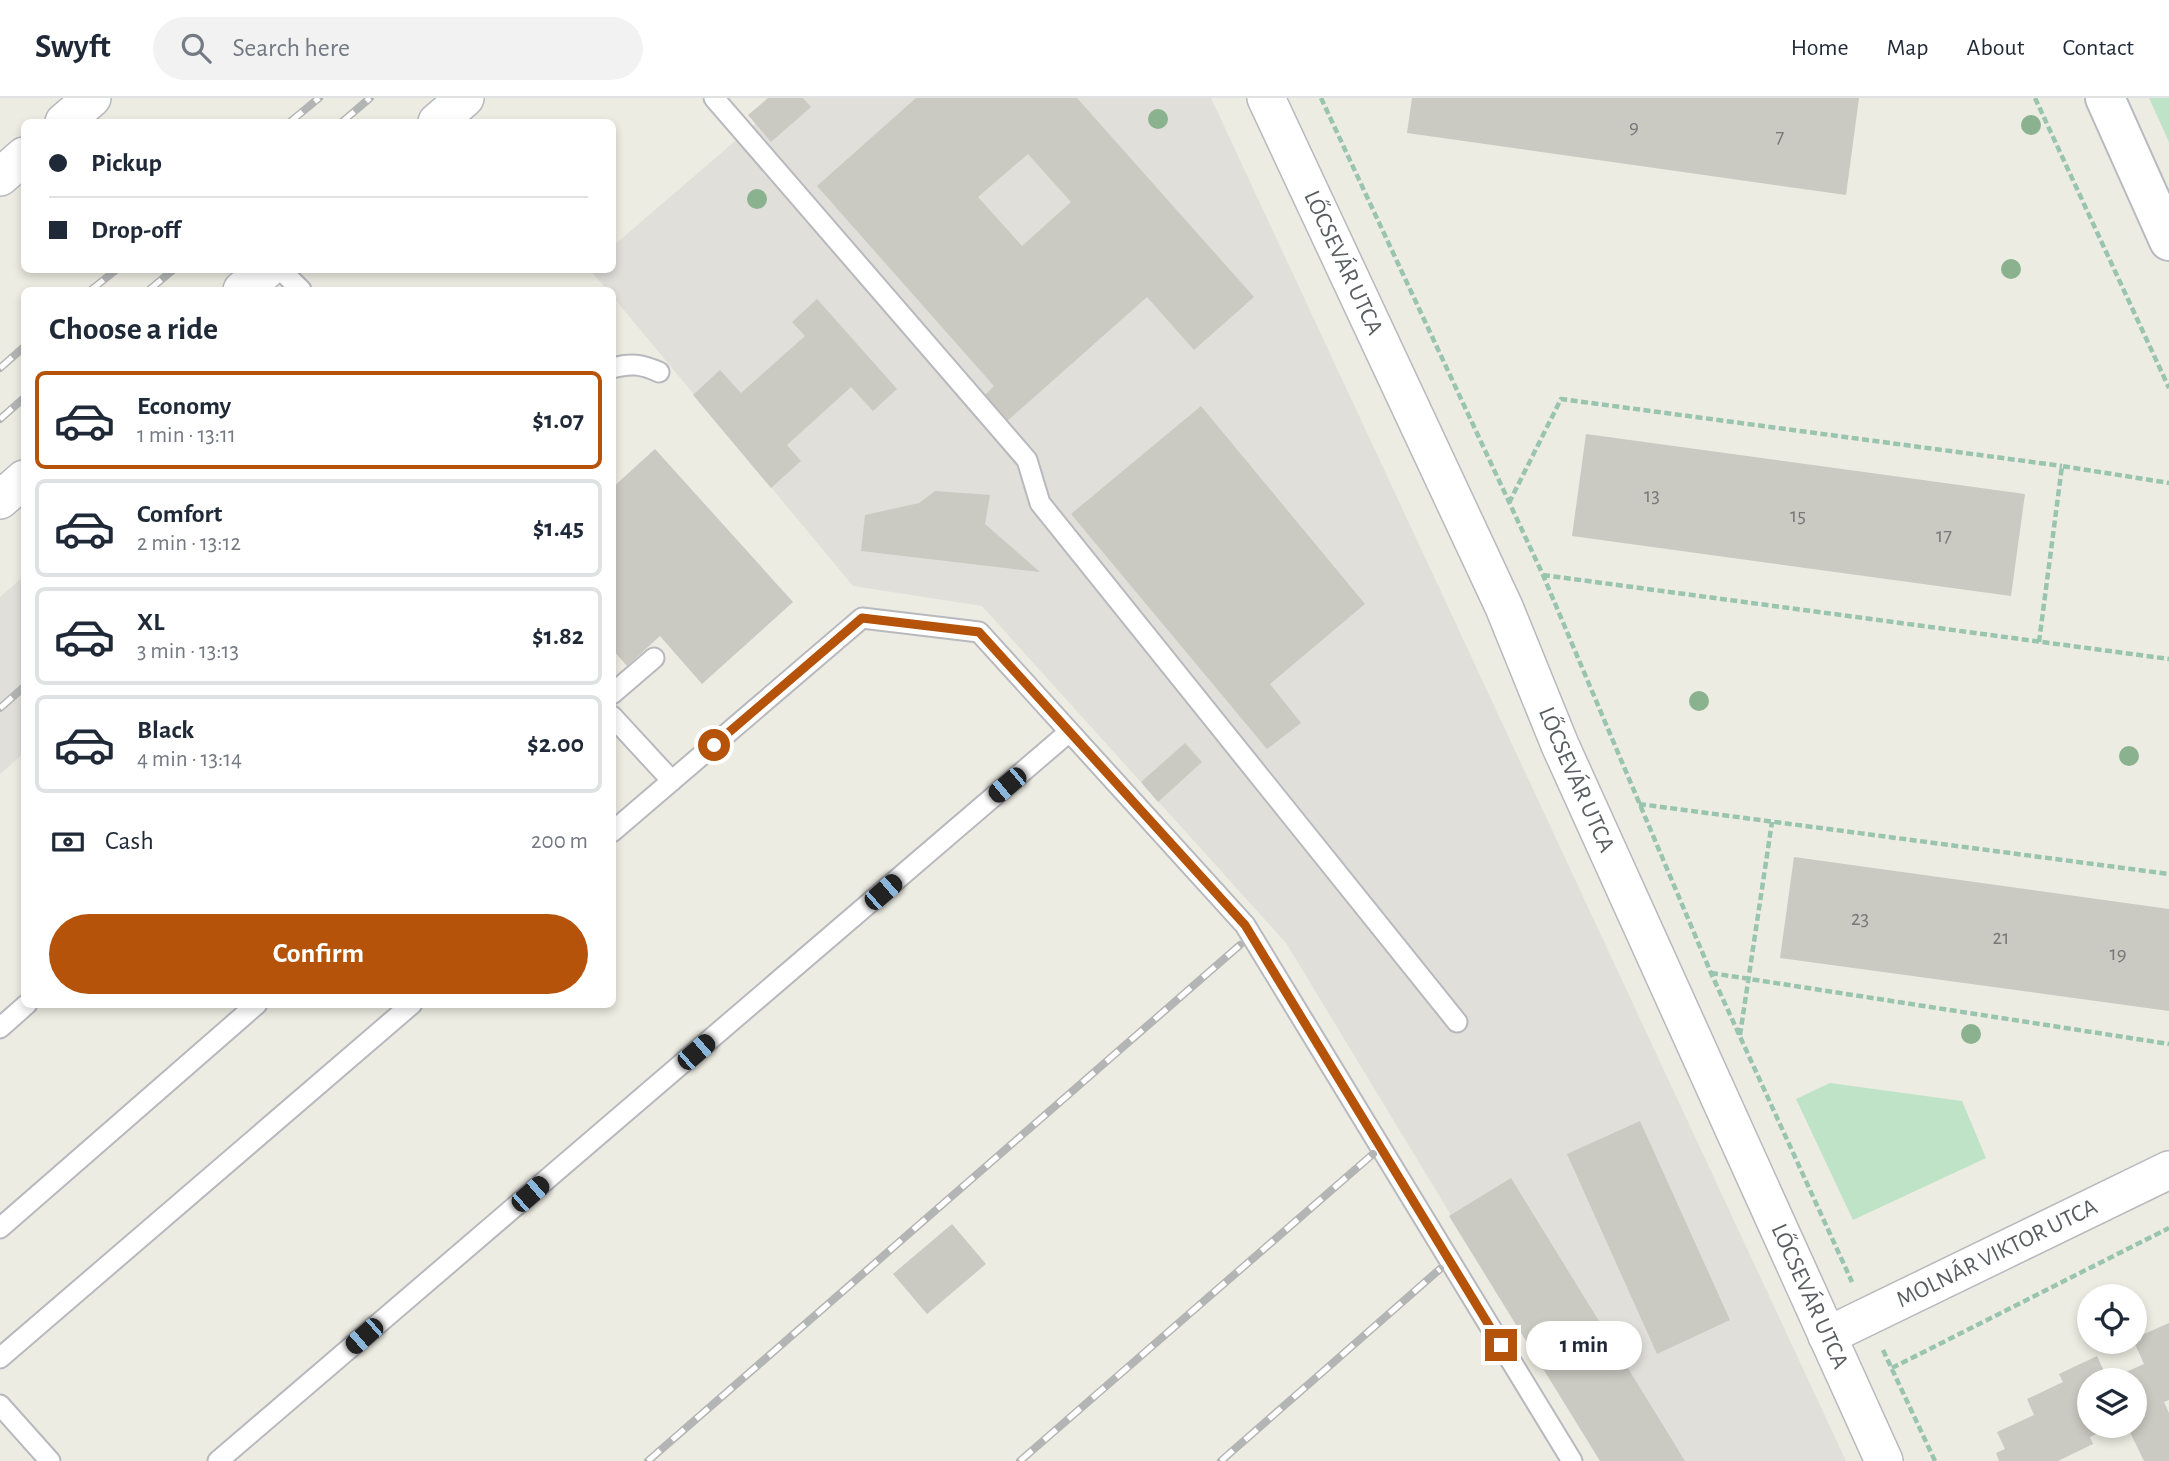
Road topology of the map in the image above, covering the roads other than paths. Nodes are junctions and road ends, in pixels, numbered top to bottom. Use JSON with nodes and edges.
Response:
{"nodes":[{"id":1,"x":92,"y":98,"type":"edge"},
{"id":2,"x":465,"y":98,"type":"edge"},
{"id":3,"x":714,"y":98,"type":"edge"},
{"id":4,"x":1266,"y":98,"type":"edge"},
{"id":5,"x":2105,"y":98,"type":"edge"},
{"id":6,"x":68,"y":119,"type":"edge"},
{"id":7,"x":440,"y":119,"type":"edge"},
{"id":8,"x":21,"y":159,"type":"edge"},
{"id":9,"x":0,"y":177,"type":"edge"},
{"id":10,"x":2169,"y":241,"type":"edge"},
{"id":11,"x":262,"y":273,"type":"edge"},
{"id":12,"x":284,"y":273,"type":"edge"},
{"id":13,"x":246,"y":287,"type":"edge"},
{"id":14,"x":298,"y":287,"type":"edge"},
{"id":15,"x":616,"y":367,"type":"edge"},
{"id":16,"x":659,"y":372,"type":"dead end"},
{"id":17,"x":21,"y":481,"type":"edge"},
{"id":18,"x":0,"y":500,"type":"edge"},
{"id":19,"x":654,"y":658,"type":"dead end"},
{"id":20,"x":616,"y":691,"type":"edge"},
{"id":21,"x":616,"y":720,"type":"edge"},
{"id":22,"x":1069,"y":732,"type":"junction"},
{"id":23,"x":672,"y":781,"type":"junction"},
{"id":24,"x":616,"y":829,"type":"edge"},
{"id":25,"x":22,"y":1008,"type":"edge"},
{"id":26,"x":252,"y":1008,"type":"edge"},
{"id":27,"x":407,"y":1008,"type":"edge"},
{"id":28,"x":1457,"y":1022,"type":"dead end"},
{"id":29,"x":0,"y":1028,"type":"edge"},
{"id":30,"x":2169,"y":1170,"type":"edge"},
{"id":31,"x":0,"y":1228,"type":"edge"},
{"id":32,"x":1826,"y":1336,"type":"junction"},
{"id":33,"x":0,"y":1358,"type":"edge"},
{"id":34,"x":0,"y":1405,"type":"edge"},
{"id":35,"x":50,"y":1461,"type":"edge"},
{"id":36,"x":218,"y":1461,"type":"edge"},
{"id":37,"x":1572,"y":1461,"type":"edge"},
{"id":38,"x":1884,"y":1461,"type":"edge"}],
"edges":[{"from":1,"to":6,"type":"street"},
{"from":2,"to":7,"type":"street"},
{"from":3,"to":28,"type":"lane"},
{"from":4,"to":32,"type":"street","name":"LŐCSEVÁR UTCA"},
{"from":5,"to":10,"type":"main road"},
{"from":8,"to":9,"type":"street"},
{"from":11,"to":13,"type":"street"},
{"from":12,"to":14,"type":"lane"},
{"from":15,"to":16,"type":"lane"},
{"from":17,"to":18,"type":"street"},
{"from":19,"to":20,"type":"lane"},
{"from":21,"to":23,"type":"lane"},
{"from":22,"to":23,"type":"lane"},
{"from":22,"to":36,"type":"lane"},
{"from":22,"to":37,"type":"lane"},
{"from":23,"to":24,"type":"lane"},
{"from":25,"to":29,"type":"lane"},
{"from":26,"to":31,"type":"lane"},
{"from":27,"to":33,"type":"lane"},
{"from":30,"to":32,"type":"street","name":"MOLNÁR VIKTOR UTCA"},
{"from":32,"to":38,"type":"street","name":"LŐCSEVÁR UTCA"},
{"from":34,"to":35,"type":"lane"}]}
